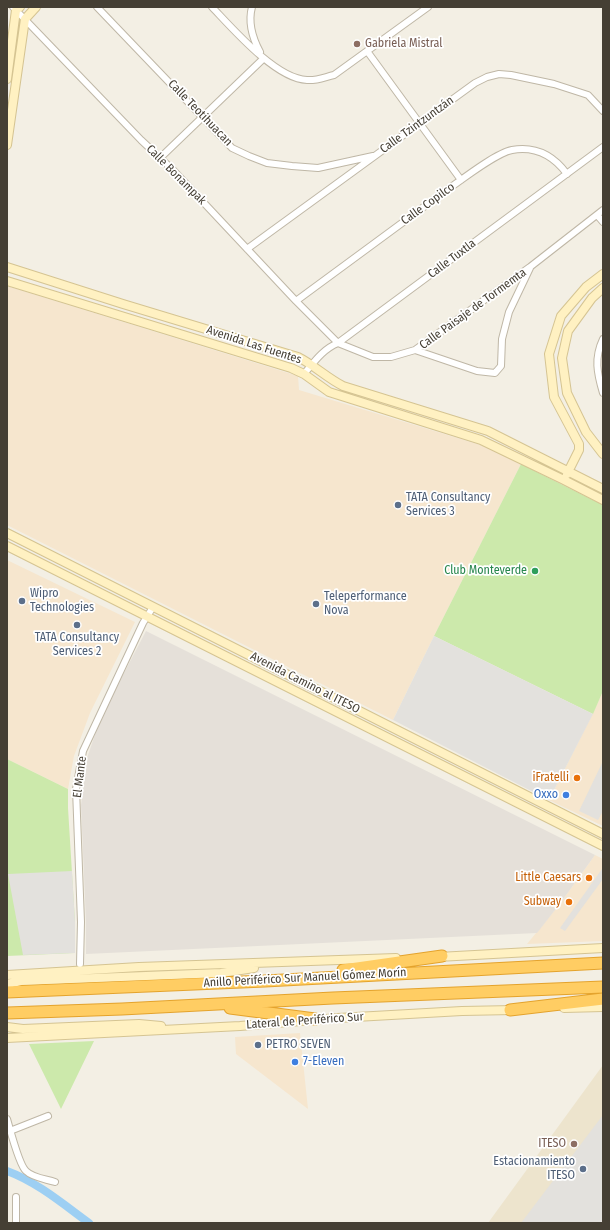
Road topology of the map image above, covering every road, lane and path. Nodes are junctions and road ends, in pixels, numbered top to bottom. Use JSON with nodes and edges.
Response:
{"nodes":[{"id":1,"x":36,"y":7,"type":"edge"},
{"id":2,"x":96,"y":7,"type":"edge"},
{"id":3,"x":212,"y":7,"type":"edge"},
{"id":4,"x":252,"y":7,"type":"edge"},
{"id":5,"x":428,"y":7,"type":"edge"},
{"id":6,"x":16,"y":8,"type":"edge"},
{"id":7,"x":24,"y":19,"type":"junction"},
{"id":8,"x":367,"y":51,"type":"junction"},
{"id":9,"x":263,"y":59,"type":"junction"},
{"id":10,"x":7,"y":79,"type":"edge"},
{"id":11,"x":603,"y":111,"type":"edge"},
{"id":12,"x":203,"y":117,"type":"junction"},
{"id":13,"x":420,"y":123,"type":"junction"},
{"id":14,"x":7,"y":145,"type":"edge"},
{"id":15,"x":603,"y":147,"type":"edge"},
{"id":16,"x":376,"y":155,"type":"junction"},
{"id":17,"x":160,"y":158,"type":"junction"},
{"id":18,"x":567,"y":174,"type":"junction"},
{"id":19,"x":460,"y":180,"type":"junction"},
{"id":20,"x":603,"y":210,"type":"edge"},
{"id":21,"x":597,"y":215,"type":"junction"},
{"id":22,"x":603,"y":222,"type":"edge"},
{"id":23,"x":247,"y":249,"type":"junction"},
{"id":24,"x":7,"y":267,"type":"edge"},
{"id":25,"x":530,"y":268,"type":"junction"},
{"id":26,"x":603,"y":274,"type":"edge"},
{"id":27,"x":7,"y":281,"type":"edge"},
{"id":28,"x":603,"y":288,"type":"edge"},
{"id":29,"x":296,"y":301,"type":"junction"},
{"id":30,"x":603,"y":339,"type":"edge"},
{"id":31,"x":338,"y":343,"type":"junction"},
{"id":32,"x":415,"y":350,"type":"junction"},
{"id":33,"x":311,"y":365,"type":"junction"},
{"id":34,"x":304,"y":374,"type":"junction"},
{"id":35,"x":603,"y":393,"type":"edge"},
{"id":36,"x":603,"y":454,"type":"edge"},
{"id":37,"x":569,"y":471,"type":"junction"},
{"id":38,"x":564,"y":480,"type":"junction"},
{"id":39,"x":603,"y":489,"type":"edge"},
{"id":40,"x":603,"y":500,"type":"edge"},
{"id":41,"x":7,"y":533,"type":"edge"},
{"id":42,"x":7,"y":546,"type":"edge"},
{"id":43,"x":153,"y":607,"type":"junction"},
{"id":44,"x":147,"y":616,"type":"junction"},
{"id":45,"x":603,"y":834,"type":"edge"},
{"id":46,"x":603,"y":846,"type":"edge"},
{"id":47,"x":603,"y":948,"type":"edge"},
{"id":48,"x":442,"y":956,"type":"junction"},
{"id":49,"x":292,"y":962,"type":"junction"},
{"id":50,"x":603,"y":963,"type":"edge"},
{"id":51,"x":80,"y":964,"type":"dead end"},
{"id":52,"x":7,"y":975,"type":"edge"},
{"id":53,"x":265,"y":981,"type":"junction"},
{"id":54,"x":7,"y":984,"type":"edge"},
{"id":55,"x":603,"y":987,"type":"edge"},
{"id":56,"x":7,"y":992,"type":"edge"},
{"id":57,"x":603,"y":999,"type":"edge"},
{"id":58,"x":202,"y":1004,"type":"junction"},
{"id":59,"x":603,"y":1007,"type":"edge"},
{"id":60,"x":510,"y":1010,"type":"junction"},
{"id":61,"x":7,"y":1013,"type":"edge"},
{"id":62,"x":315,"y":1019,"type":"junction"},
{"id":63,"x":7,"y":1027,"type":"edge"},
{"id":64,"x":192,"y":1028,"type":"junction"},
{"id":65,"x":7,"y":1038,"type":"edge"},
{"id":66,"x":48,"y":1116,"type":"dead end"},
{"id":67,"x":7,"y":1119,"type":"edge"},
{"id":68,"x":10,"y":1131,"type":"junction"},
{"id":69,"x":14,"y":1143,"type":"junction"},
{"id":70,"x":7,"y":1146,"type":"edge"},
{"id":71,"x":55,"y":1182,"type":"dead end"},
{"id":72,"x":16,"y":1198,"type":"dead end"},
{"id":73,"x":16,"y":1223,"type":"edge"}],
"edges":[{"from":1,"to":7,"type":"street"},
{"from":2,"to":12,"type":"street","name":"Calle Teotihuacan"},
{"from":3,"to":9,"type":"street"},
{"from":4,"to":9,"type":"street"},
{"from":5,"to":8,"type":"street"},
{"from":6,"to":7,"type":"street","name":"Calle Bonampak"},
{"from":6,"to":10,"type":"street"},
{"from":7,"to":14,"type":"street"},
{"from":7,"to":17,"type":"street","name":"Calle Bonampak"},
{"from":8,"to":9,"type":"street"},
{"from":8,"to":13,"type":"street"},
{"from":9,"to":12,"type":"street"},
{"from":11,"to":13,"type":"street","name":"Calle Tzintzuntzán"},
{"from":12,"to":16,"type":"street","name":"Calle Teotihuacan"},
{"from":12,"to":17,"type":"street"},
{"from":13,"to":16,"type":"street","name":"Calle Tzintzuntzán"},
{"from":13,"to":19,"type":"street"},
{"from":15,"to":18,"type":"street","name":"Calle Tuxtla"},
{"from":16,"to":23,"type":"street","name":"Calle Tzintzuntzán"},
{"from":17,"to":23,"type":"street","name":"Calle Bonampak"},
{"from":18,"to":19,"type":"street","name":"Calle Copilco"},
{"from":18,"to":31,"type":"street","name":"Calle Tuxtla"},
{"from":19,"to":29,"type":"street","name":"Calle Copilco"},
{"from":20,"to":21,"type":"street","name":"Calle Paisaje de Tormemta"},
{"from":21,"to":22,"type":"street"},
{"from":21,"to":25,"type":"street","name":"Calle Paisaje de Tormemta"},
{"from":23,"to":29,"type":"street","name":"Calle Bonampak"},
{"from":24,"to":33,"type":"street","name":"Avenida Las Fuentes"},
{"from":25,"to":32,"type":"street","name":"Calle Paisaje de Tormemta"},
{"from":25,"to":32,"type":"street","name":"Calle Paisaje de Tormemta"},
{"from":26,"to":37,"type":"street"},
{"from":27,"to":34,"type":"street","name":"Avenida Las Fuentes"},
{"from":28,"to":36,"type":"street"},
{"from":29,"to":31,"type":"street","name":"Calle Bonampak"},
{"from":30,"to":35,"type":"street"},
{"from":31,"to":32,"type":"street","name":"Calle Paisaje de Tormemta"},
{"from":31,"to":33,"type":"street","name":"Calle Tuxtla"},
{"from":33,"to":34,"type":"street","name":"Calle Tuxtla"},
{"from":33,"to":37,"type":"street","name":"Avenida Las Fuentes"},
{"from":34,"to":38,"type":"street","name":"Avenida Las Fuentes"},
{"from":37,"to":38,"type":"street"},
{"from":37,"to":39,"type":"street","name":"Avenida Las Fuentes"},
{"from":38,"to":40,"type":"street","name":"Avenida Las Fuentes"},
{"from":41,"to":43,"type":"street","name":"Avenida Camino al ITESO"},
{"from":42,"to":44,"type":"street","name":"Avenida Camino al ITESO"},
{"from":43,"to":44,"type":"street","name":"El Mante"},
{"from":43,"to":45,"type":"street","name":"Avenida Camino al ITESO"},
{"from":44,"to":46,"type":"street","name":"Avenida Camino al ITESO"},
{"from":44,"to":51,"type":"street","name":"El Mante"},
{"from":47,"to":48,"type":"street"},
{"from":48,"to":49,"type":"street"},
{"from":48,"to":53,"type":"highway"},
{"from":49,"to":52,"type":"street"},
{"from":49,"to":54,"type":"street"},
{"from":50,"to":53,"type":"highway","name":"Anillo Periférico Sur Manuel Gómez Morín"},
{"from":53,"to":56,"type":"highway","name":"Anillo Periférico Sur Manuel Gómez Morín"},
{"from":55,"to":58,"type":"highway","name":"Anillo Periférico Sur Manuel Gómez Morín"},
{"from":57,"to":60,"type":"highway"},
{"from":58,"to":61,"type":"highway","name":"Anillo Periférico Sur Manuel Gómez Morín"},
{"from":58,"to":62,"type":"highway"},
{"from":59,"to":60,"type":"street","name":"Lateral de Periférico Sur"},
{"from":60,"to":62,"type":"street","name":"Lateral de Periférico Sur"},
{"from":62,"to":64,"type":"street","name":"Lateral de Periférico Sur"},
{"from":63,"to":64,"type":"street"},
{"from":64,"to":65,"type":"street","name":"Lateral de Periférico Sur"},
{"from":66,"to":68,"type":"street"},
{"from":67,"to":68,"type":"street"},
{"from":68,"to":69,"type":"street"},
{"from":69,"to":70,"type":"street"},
{"from":69,"to":71,"type":"street"},
{"from":72,"to":73,"type":"street"}]}
